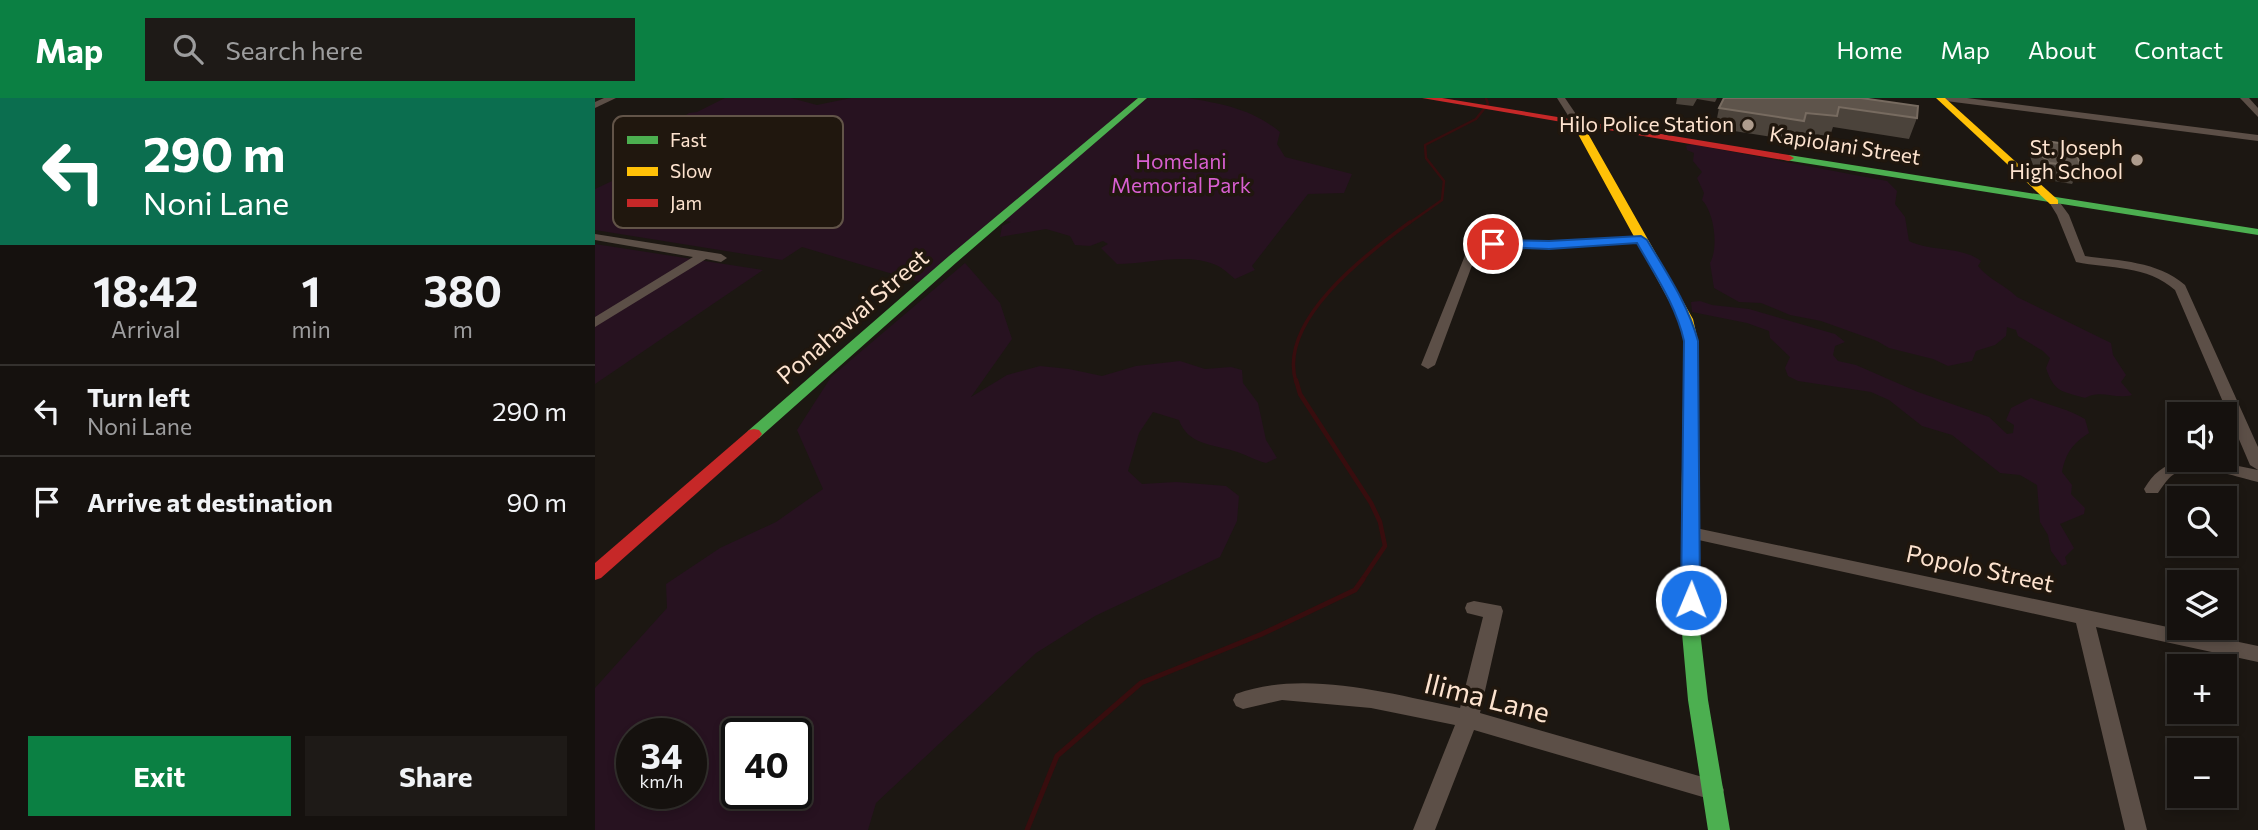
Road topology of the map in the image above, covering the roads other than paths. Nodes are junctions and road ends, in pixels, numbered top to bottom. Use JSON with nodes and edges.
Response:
{"nodes":[{"id":1,"x":612,"y":98,"type":"edge"},
{"id":2,"x":1143,"y":98,"type":"edge"},
{"id":3,"x":1426,"y":98,"type":"edge"},
{"id":4,"x":1561,"y":98,"type":"edge"},
{"id":5,"x":1940,"y":98,"type":"edge"},
{"id":6,"x":1945,"y":98,"type":"edge"},
{"id":7,"x":2244,"y":98,"type":"edge"},
{"id":8,"x":595,"y":106,"type":"edge"},
{"id":9,"x":2258,"y":114,"type":"edge"},
{"id":10,"x":1577,"y":123,"type":"junction"},
{"id":11,"x":2258,"y":138,"type":"edge"},
{"id":12,"x":2054,"y":202,"type":"junction"},
{"id":13,"x":2258,"y":232,"type":"edge"},
{"id":14,"x":595,"y":237,"type":"edge"},
{"id":15,"x":1641,"y":240,"type":"junction"},
{"id":16,"x":703,"y":256,"type":"junction"},
{"id":17,"x":721,"y":258,"type":"dead end"},
{"id":18,"x":595,"y":323,"type":"edge"},
{"id":19,"x":1427,"y":365,"type":"dead end"},
{"id":20,"x":2258,"y":465,"type":"edge"},
{"id":21,"x":2258,"y":476,"type":"edge"},
{"id":22,"x":2152,"y":489,"type":"dead end"},
{"id":23,"x":1691,"y":534,"type":"junction"},
{"id":24,"x":595,"y":573,"type":"edge"},
{"id":25,"x":1474,"y":608,"type":"dead end"},
{"id":26,"x":2084,"y":616,"type":"junction"},
{"id":27,"x":2258,"y":654,"type":"edge"},
{"id":28,"x":1243,"y":700,"type":"dead end"},
{"id":29,"x":1468,"y":719,"type":"junction"},
{"id":30,"x":1713,"y":790,"type":"junction"},
{"id":31,"x":1423,"y":830,"type":"edge"},
{"id":32,"x":1719,"y":830,"type":"edge"},
{"id":33,"x":2136,"y":830,"type":"edge"}],
"edges":[{"from":1,"to":8,"type":"street"},
{"from":2,"to":24,"type":"street","name":"Ponahawai Street"},
{"from":3,"to":10,"type":"street","name":"Kapiolani Street"},
{"from":4,"to":10,"type":"street"},
{"from":5,"to":12,"type":"street"},
{"from":6,"to":11,"type":"street"},
{"from":7,"to":9,"type":"street"},
{"from":10,"to":12,"type":"street","name":"Kapiolani Street"},
{"from":10,"to":15,"type":"street"},
{"from":12,"to":13,"type":"street","name":"Kapiolani Street"},
{"from":12,"to":20,"type":"street"},
{"from":14,"to":16,"type":"street"},
{"from":15,"to":19,"type":"street"},
{"from":15,"to":23,"type":"street"},
{"from":16,"to":17,"type":"street"},
{"from":16,"to":18,"type":"street"},
{"from":21,"to":22,"type":"street"},
{"from":23,"to":26,"type":"street","name":"Popolo Street"},
{"from":23,"to":30,"type":"street"},
{"from":25,"to":29,"type":"street"},
{"from":26,"to":27,"type":"street","name":"Popolo Street"},
{"from":26,"to":33,"type":"street"},
{"from":28,"to":29,"type":"street","name":"Ilima Lane"},
{"from":29,"to":30,"type":"street","name":"Ilima Lane"},
{"from":29,"to":31,"type":"street"},
{"from":30,"to":32,"type":"street"}]}
